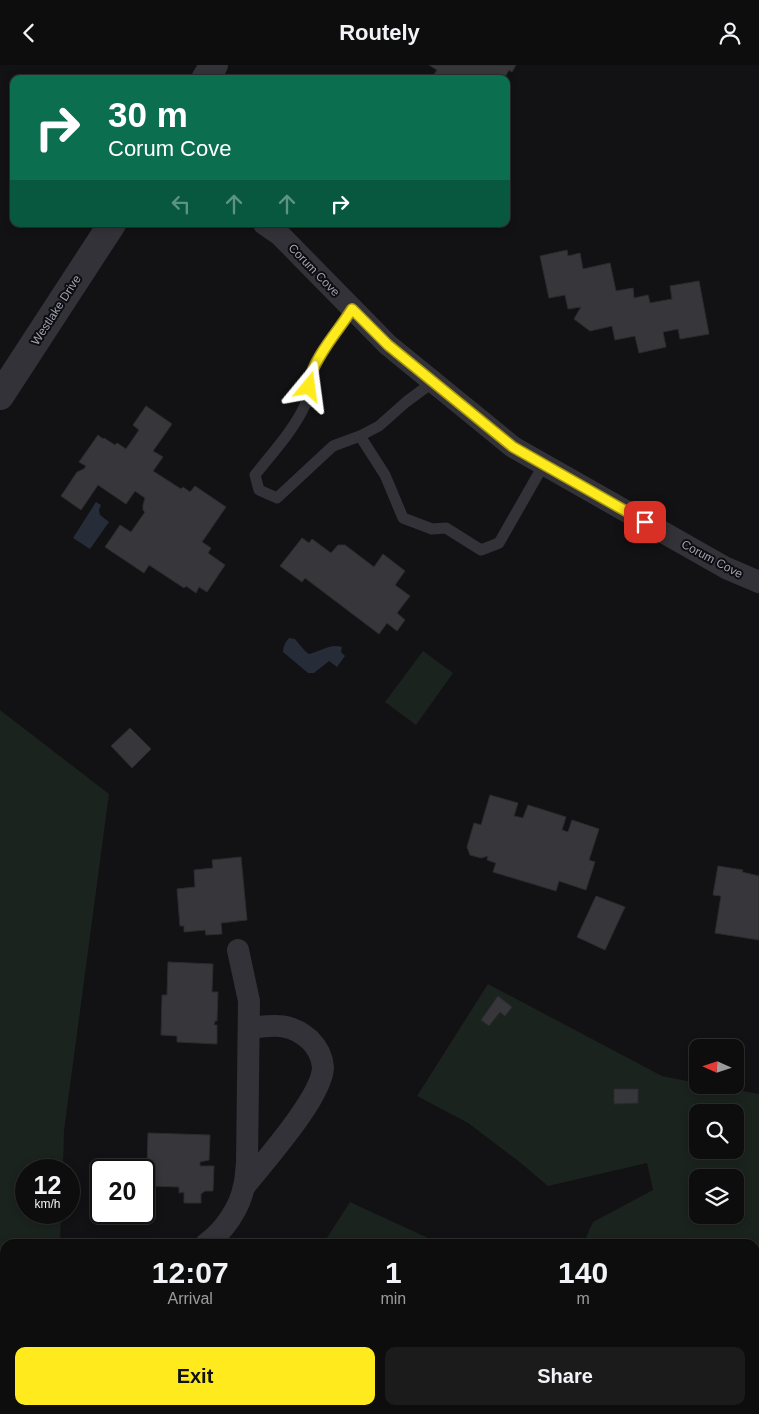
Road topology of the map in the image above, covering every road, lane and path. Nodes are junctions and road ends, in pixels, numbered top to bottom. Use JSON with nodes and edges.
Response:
{"nodes":[{"id":1,"x":110,"y":227,"type":"edge"},
{"id":2,"x":268,"y":227,"type":"edge"},
{"id":3,"x":352,"y":309,"type":"junction"},
{"id":4,"x":433,"y":382,"type":"junction"},
{"id":5,"x":0,"y":396,"type":"edge"},
{"id":6,"x":360,"y":436,"type":"junction"},
{"id":7,"x":544,"y":464,"type":"junction"},
{"id":8,"x":759,"y":582,"type":"edge"},
{"id":9,"x":238,"y":951,"type":"dead end"},
{"id":10,"x":249,"y":1028,"type":"junction"},
{"id":11,"x":244,"y":1187,"type":"junction"},
{"id":12,"x":212,"y":1239,"type":"edge"}],
"edges":[{"from":1,"to":5,"type":"street","name":"Westlake Drive"},
{"from":2,"to":3,"type":"street","name":"Corum Cove"},
{"from":3,"to":4,"type":"street","name":"Corum Cove"},
{"from":3,"to":6,"type":"lane"},
{"from":4,"to":6,"type":"lane"},
{"from":4,"to":7,"type":"street","name":"Corum Cove"},
{"from":6,"to":7,"type":"lane"},
{"from":7,"to":8,"type":"street","name":"Corum Cove"},
{"from":9,"to":10,"type":"street"},
{"from":10,"to":11,"type":"street"},
{"from":10,"to":11,"type":"street"},
{"from":11,"to":12,"type":"street"}]}
